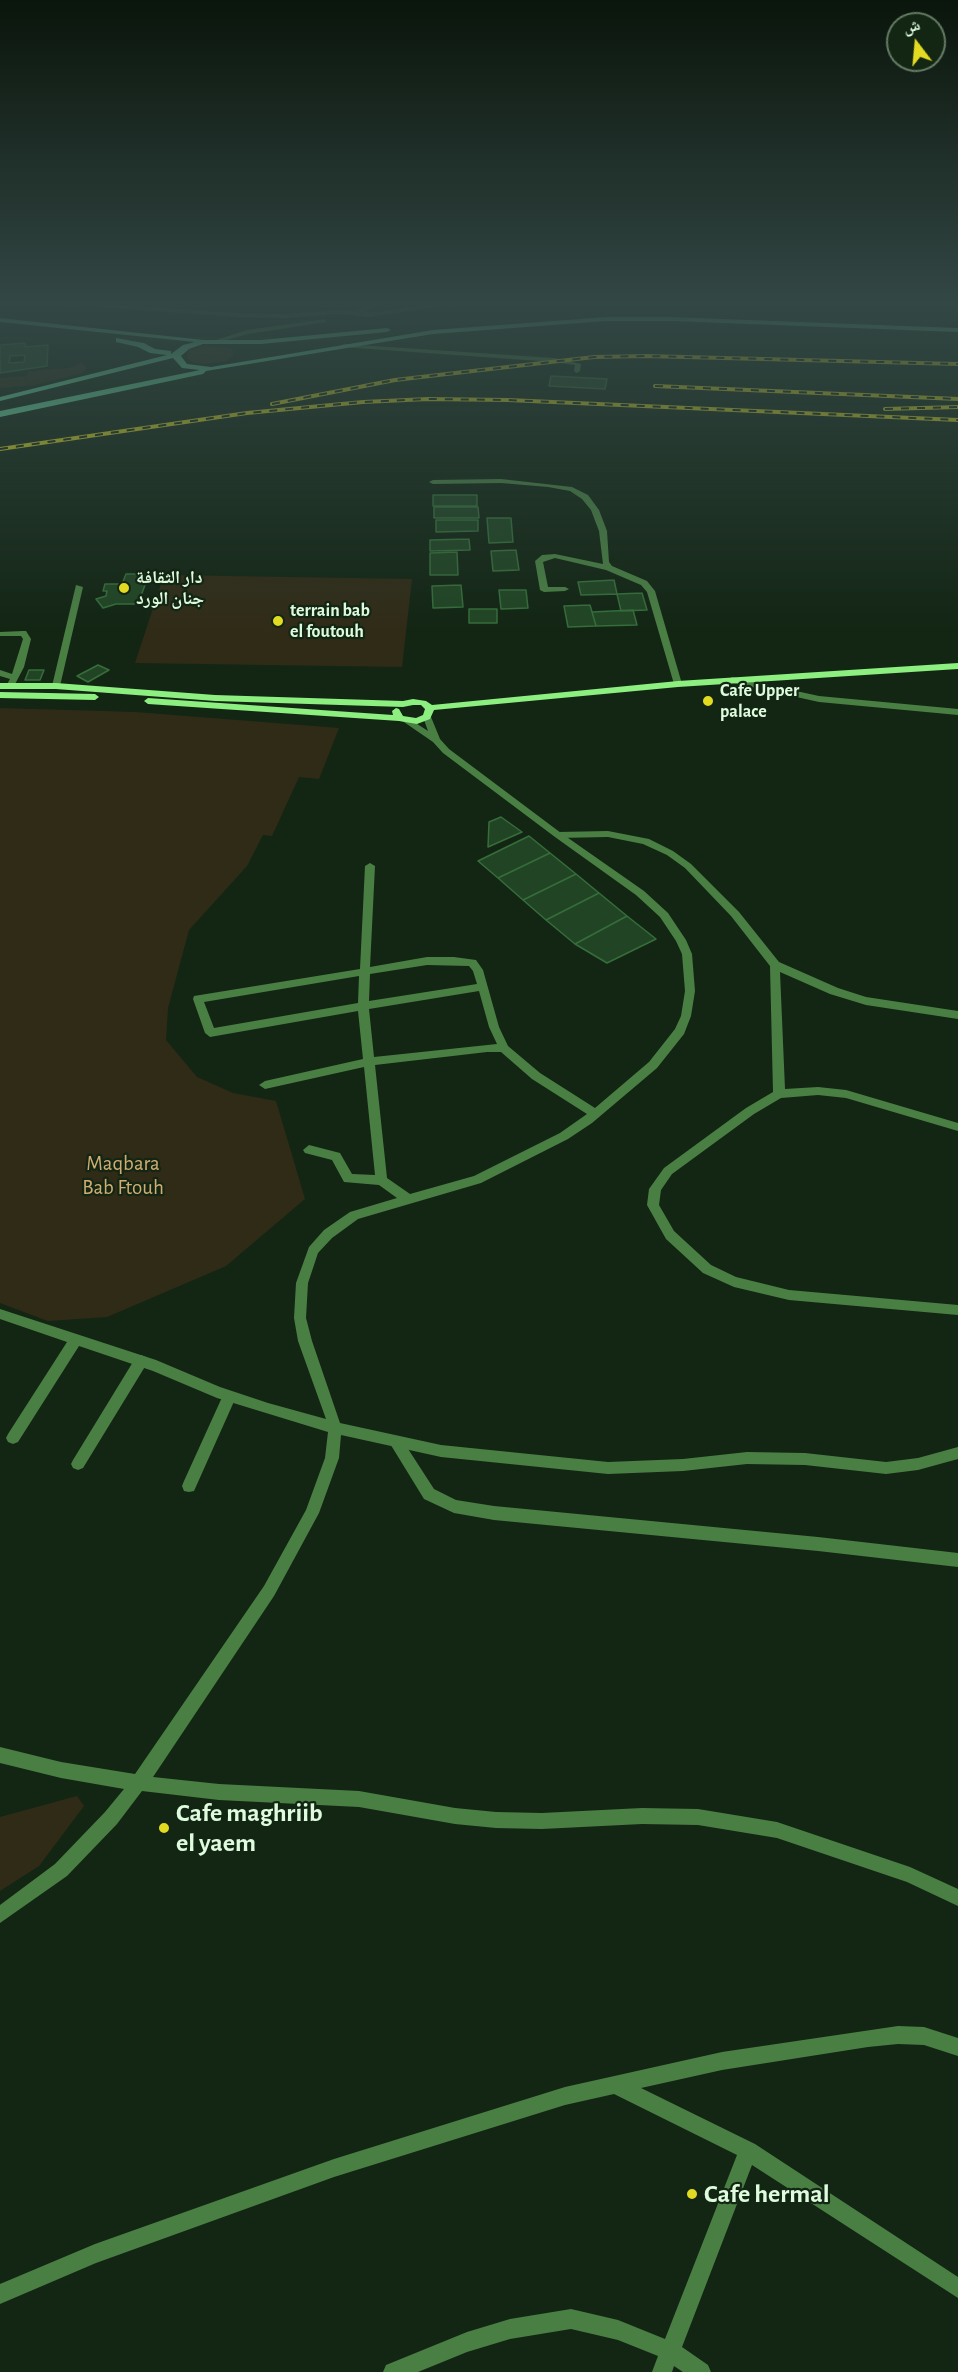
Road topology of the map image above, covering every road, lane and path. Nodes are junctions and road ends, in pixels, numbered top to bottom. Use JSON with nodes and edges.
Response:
{"nodes":[{"id":1,"x":433,"y":482,"type":"dead end"},
{"id":2,"x":609,"y":568,"type":"junction"},
{"id":3,"x":79,"y":587,"type":"dead end"},
{"id":4,"x":565,"y":590,"type":"dead end"},
{"id":5,"x":0,"y":634,"type":"edge"},
{"id":6,"x":958,"y":666,"type":"edge"},
{"id":7,"x":0,"y":672,"type":"edge"},
{"id":8,"x":732,"y":680,"type":"junction"},
{"id":9,"x":678,"y":684,"type":"junction"},
{"id":10,"x":56,"y":686,"type":"junction"},
{"id":11,"x":6,"y":688,"type":"edge"},
{"id":12,"x":403,"y":704,"type":"junction"},
{"id":13,"x":958,"y":712,"type":"edge"},
{"id":14,"x":428,"y":713,"type":"junction"},
{"id":15,"x":402,"y":719,"type":"junction"},
{"id":16,"x":436,"y":740,"type":"junction"},
{"id":17,"x":558,"y":835,"type":"junction"},
{"id":18,"x":370,"y":866,"type":"dead end"},
{"id":19,"x":775,"y":965,"type":"junction"},
{"id":20,"x":364,"y":972,"type":"junction"},
{"id":21,"x":482,"y":987,"type":"junction"},
{"id":22,"x":363,"y":1005,"type":"junction"},
{"id":23,"x":958,"y":1015,"type":"edge"},
{"id":24,"x":504,"y":1048,"type":"junction"},
{"id":25,"x":369,"y":1062,"type":"junction"},
{"id":26,"x":265,"y":1085,"type":"dead end"},
{"id":27,"x":779,"y":1094,"type":"junction"},
{"id":28,"x":595,"y":1114,"type":"junction"},
{"id":29,"x":958,"y":1126,"type":"edge"},
{"id":30,"x":309,"y":1150,"type":"dead end"},
{"id":31,"x":381,"y":1180,"type":"junction"},
{"id":32,"x":408,"y":1199,"type":"junction"},
{"id":33,"x":958,"y":1310,"type":"edge"},
{"id":34,"x":0,"y":1314,"type":"edge"},
{"id":35,"x":76,"y":1340,"type":"junction"},
{"id":36,"x":141,"y":1361,"type":"junction"},
{"id":37,"x":229,"y":1397,"type":"junction"},
{"id":38,"x":334,"y":1426,"type":"junction"},
{"id":39,"x":13,"y":1438,"type":"dead end"},
{"id":40,"x":396,"y":1442,"type":"junction"},
{"id":41,"x":958,"y":1453,"type":"edge"},
{"id":42,"x":78,"y":1464,"type":"dead end"},
{"id":43,"x":189,"y":1486,"type":"dead end"},
{"id":44,"x":958,"y":1560,"type":"edge"},
{"id":45,"x":0,"y":1755,"type":"edge"},
{"id":46,"x":139,"y":1783,"type":"junction"},
{"id":47,"x":958,"y":1898,"type":"edge"},
{"id":48,"x":0,"y":1916,"type":"edge"},
{"id":49,"x":958,"y":2047,"type":"edge"},
{"id":50,"x":615,"y":2085,"type":"junction"},
{"id":51,"x":748,"y":2151,"type":"junction"},
{"id":52,"x":958,"y":2288,"type":"edge"},
{"id":53,"x":0,"y":2294,"type":"edge"},
{"id":54,"x":670,"y":2351,"type":"junction"},
{"id":55,"x":393,"y":2372,"type":"edge"},
{"id":56,"x":662,"y":2372,"type":"edge"},
{"id":57,"x":701,"y":2372,"type":"edge"}],
"edges":[{"from":1,"to":2,"type":"street"},
{"from":2,"to":4,"type":"street"},
{"from":2,"to":9,"type":"street"},
{"from":3,"to":10,"type":"street"},
{"from":5,"to":11,"type":"street"},
{"from":6,"to":8,"type":"street"},
{"from":7,"to":11,"type":"street"},
{"from":8,"to":9,"type":"street"},
{"from":8,"to":13,"type":"street"},
{"from":9,"to":14,"type":"street"},
{"from":10,"to":11,"type":"street"},
{"from":10,"to":12,"type":"street"},
{"from":11,"to":15,"type":"street"},
{"from":12,"to":14,"type":"street"},
{"from":12,"to":15,"type":"street"},
{"from":14,"to":15,"type":"street"},
{"from":14,"to":16,"type":"street"},
{"from":15,"to":16,"type":"street"},
{"from":16,"to":17,"type":"street"},
{"from":17,"to":19,"type":"street"},
{"from":17,"to":28,"type":"street"},
{"from":18,"to":20,"type":"street"},
{"from":19,"to":23,"type":"street"},
{"from":19,"to":27,"type":"street"},
{"from":20,"to":21,"type":"street"},
{"from":20,"to":22,"type":"street"},
{"from":20,"to":22,"type":"street"},
{"from":21,"to":22,"type":"street"},
{"from":21,"to":24,"type":"street"},
{"from":22,"to":25,"type":"street"},
{"from":24,"to":25,"type":"street"},
{"from":24,"to":28,"type":"street"},
{"from":25,"to":26,"type":"street"},
{"from":25,"to":31,"type":"street"},
{"from":27,"to":29,"type":"street"},
{"from":27,"to":33,"type":"street"},
{"from":28,"to":32,"type":"street"},
{"from":30,"to":31,"type":"street"},
{"from":31,"to":32,"type":"street"},
{"from":32,"to":38,"type":"street"},
{"from":34,"to":35,"type":"street"},
{"from":35,"to":36,"type":"street"},
{"from":35,"to":39,"type":"street"},
{"from":36,"to":37,"type":"street"},
{"from":36,"to":42,"type":"street"},
{"from":37,"to":38,"type":"street"},
{"from":37,"to":43,"type":"street"},
{"from":38,"to":40,"type":"street"},
{"from":38,"to":46,"type":"street"},
{"from":40,"to":41,"type":"street"},
{"from":40,"to":44,"type":"street"},
{"from":45,"to":46,"type":"street"},
{"from":46,"to":47,"type":"street"},
{"from":46,"to":48,"type":"street"},
{"from":49,"to":50,"type":"street"},
{"from":50,"to":51,"type":"street"},
{"from":50,"to":53,"type":"street"},
{"from":51,"to":52,"type":"street"},
{"from":51,"to":54,"type":"street"},
{"from":54,"to":55,"type":"street"},
{"from":54,"to":56,"type":"street"},
{"from":54,"to":57,"type":"street"}]}
